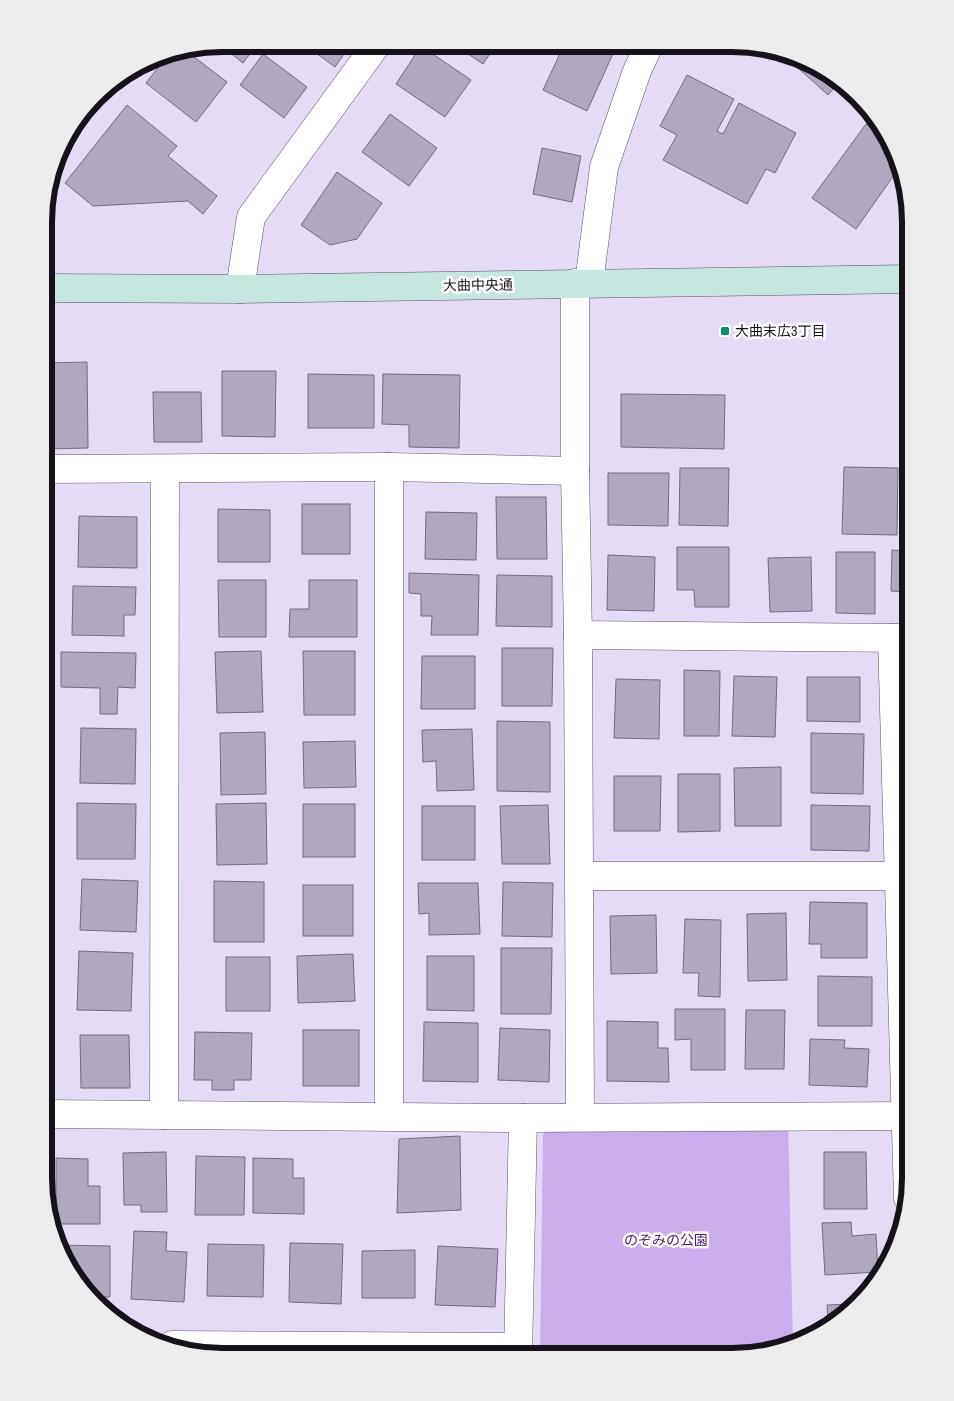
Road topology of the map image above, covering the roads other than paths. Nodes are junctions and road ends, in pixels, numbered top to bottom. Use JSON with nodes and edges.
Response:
{"nodes":[{"id":1,"x":371,"y":52,"type":"edge"},
{"id":2,"x":646,"y":52,"type":"edge"},
{"id":3,"x":902,"y":279,"type":"edge"},
{"id":4,"x":582,"y":283,"type":"junction"},
{"id":5,"x":52,"y":288,"type":"edge"},
{"id":6,"x":240,"y":289,"type":"junction"},
{"id":7,"x":388,"y":467,"type":"junction"},
{"id":8,"x":52,"y":469,"type":"edge"},
{"id":9,"x":164,"y":469,"type":"junction"},
{"id":10,"x":575,"y":471,"type":"junction"},
{"id":11,"x":578,"y":635,"type":"junction"},
{"id":12,"x":901,"y":638,"type":"edge"},
{"id":13,"x":580,"y":876,"type":"junction"},
{"id":14,"x":899,"y":876,"type":"junction"},
{"id":15,"x":901,"y":936,"type":"edge"},
{"id":16,"x":52,"y":1114,"type":"edge"},
{"id":17,"x":164,"y":1115,"type":"junction"},
{"id":18,"x":389,"y":1116,"type":"junction"},
{"id":19,"x":580,"y":1116,"type":"junction"},
{"id":20,"x":901,"y":1116,"type":"edge"},
{"id":21,"x":523,"y":1118,"type":"junction"},
{"id":22,"x":185,"y":1344,"type":"edge"},
{"id":23,"x":345,"y":1348,"type":"edge"},
{"id":24,"x":518,"y":1348,"type":"edge"}],
"edges":[{"from":1,"to":6,"type":"street"},
{"from":2,"to":4,"type":"street"},
{"from":3,"to":4,"type":"main road","name":"大曲中央通"},
{"from":4,"to":6,"type":"main road","name":"大曲中央通"},
{"from":4,"to":10,"type":"street"},
{"from":5,"to":6,"type":"main road","name":"大曲中央通"},
{"from":7,"to":9,"type":"street"},
{"from":7,"to":10,"type":"street"},
{"from":7,"to":18,"type":"street"},
{"from":8,"to":9,"type":"street"},
{"from":9,"to":17,"type":"street"},
{"from":10,"to":11,"type":"street"},
{"from":11,"to":12,"type":"street"},
{"from":11,"to":13,"type":"street"},
{"from":12,"to":14,"type":"street"},
{"from":13,"to":14,"type":"street"},
{"from":13,"to":19,"type":"street"},
{"from":14,"to":15,"type":"street"},
{"from":16,"to":17,"type":"street"},
{"from":17,"to":18,"type":"street"},
{"from":18,"to":21,"type":"street"},
{"from":19,"to":20,"type":"street"},
{"from":19,"to":21,"type":"street"},
{"from":21,"to":24,"type":"street"},
{"from":22,"to":23,"type":"street"}]}
